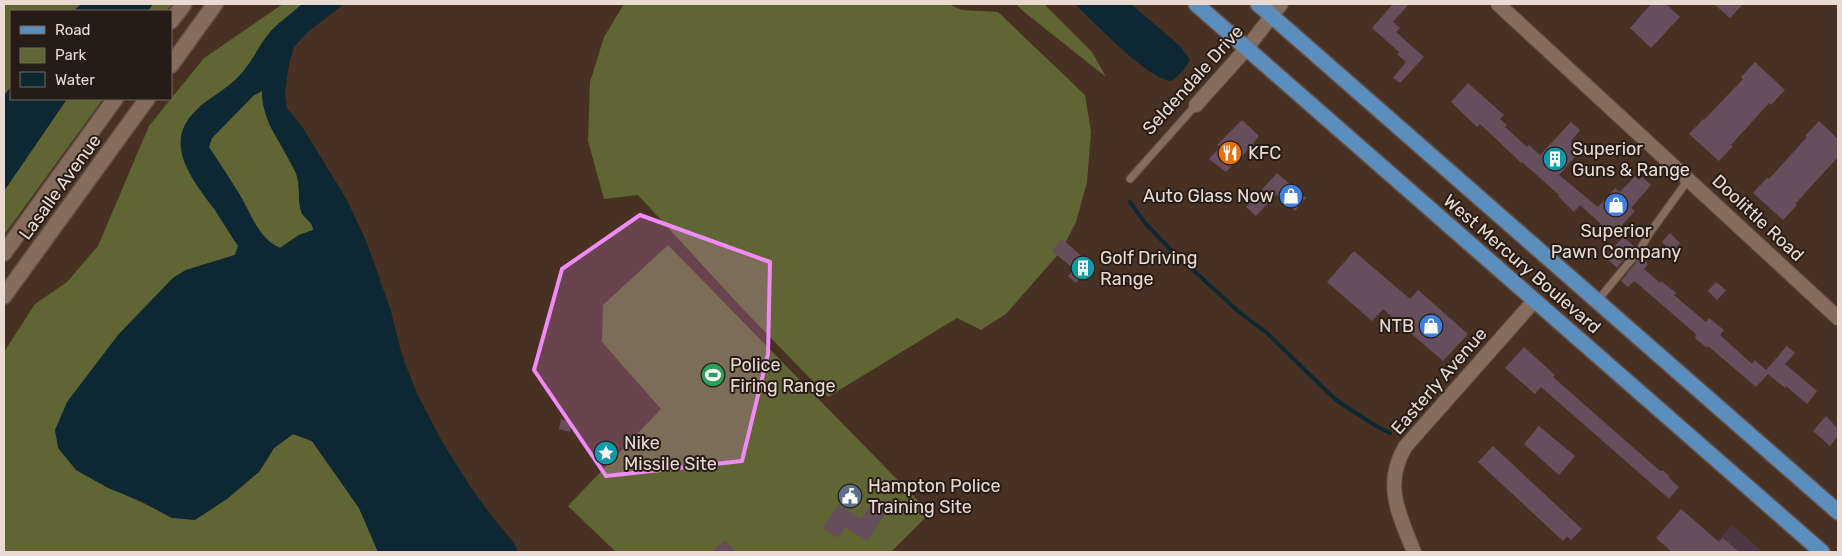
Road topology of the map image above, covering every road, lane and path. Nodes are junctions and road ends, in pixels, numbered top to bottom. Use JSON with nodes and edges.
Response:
{"nodes":[{"id":1,"x":184,"y":4,"type":"edge"},
{"id":2,"x":215,"y":4,"type":"edge"},
{"id":3,"x":1196,"y":4,"type":"edge"},
{"id":4,"x":1258,"y":4,"type":"edge"},
{"id":5,"x":1281,"y":4,"type":"edge"},
{"id":6,"x":1498,"y":4,"type":"edge"},
{"id":7,"x":1272,"y":17,"type":"junction"},
{"id":8,"x":172,"y":20,"type":"edge"},
{"id":9,"x":1247,"y":48,"type":"junction"},
{"id":10,"x":172,"y":63,"type":"edge"},
{"id":11,"x":114,"y":100,"type":"edge"},
{"id":12,"x":145,"y":100,"type":"edge"},
{"id":13,"x":1196,"y":105,"type":"joint"},
{"id":14,"x":1130,"y":179,"type":"dead end"},
{"id":15,"x":1688,"y":180,"type":"junction"},
{"id":16,"x":4,"y":253,"type":"edge"},
{"id":17,"x":4,"y":296,"type":"edge"},
{"id":18,"x":1534,"y":300,"type":"junction"},
{"id":19,"x":1598,"y":300,"type":"junction"},
{"id":20,"x":1838,"y":318,"type":"edge"},
{"id":21,"x":1838,"y":512,"type":"edge"},
{"id":22,"x":1414,"y":552,"type":"edge"},
{"id":23,"x":1822,"y":552,"type":"edge"}],
"edges":[{"from":1,"to":8,"type":"main road"},
{"from":2,"to":10,"type":"main road"},
{"from":3,"to":9,"type":"main road","name":"West Mercury Boulevard"},
{"from":4,"to":7,"type":"main road","name":"West Mercury Boulevard"},
{"from":5,"to":7,"type":"street","name":"Seldendale Drive"},
{"from":6,"to":15,"type":"street","name":"Doolittle Road"},
{"from":7,"to":9,"type":"street","name":"Seldendale Drive"},
{"from":7,"to":19,"type":"main road","name":"West Mercury Boulevard"},
{"from":9,"to":13,"type":"street","name":"Seldendale Drive"},
{"from":9,"to":18,"type":"main road","name":"West Mercury Boulevard"},
{"from":11,"to":16,"type":"main road","name":"Lasalle Avenue"},
{"from":12,"to":17,"type":"main road","name":"Lasalle Avenue"},
{"from":13,"to":14,"type":"lane","name":"Seldendale Drive"},
{"from":15,"to":19,"type":"lane"},
{"from":15,"to":20,"type":"street","name":"Doolittle Road"},
{"from":18,"to":22,"type":"street","name":"Easterly Avenue"},
{"from":18,"to":23,"type":"main road","name":"West Mercury Boulevard"},
{"from":19,"to":21,"type":"main road","name":"West Mercury Boulevard"}]}
